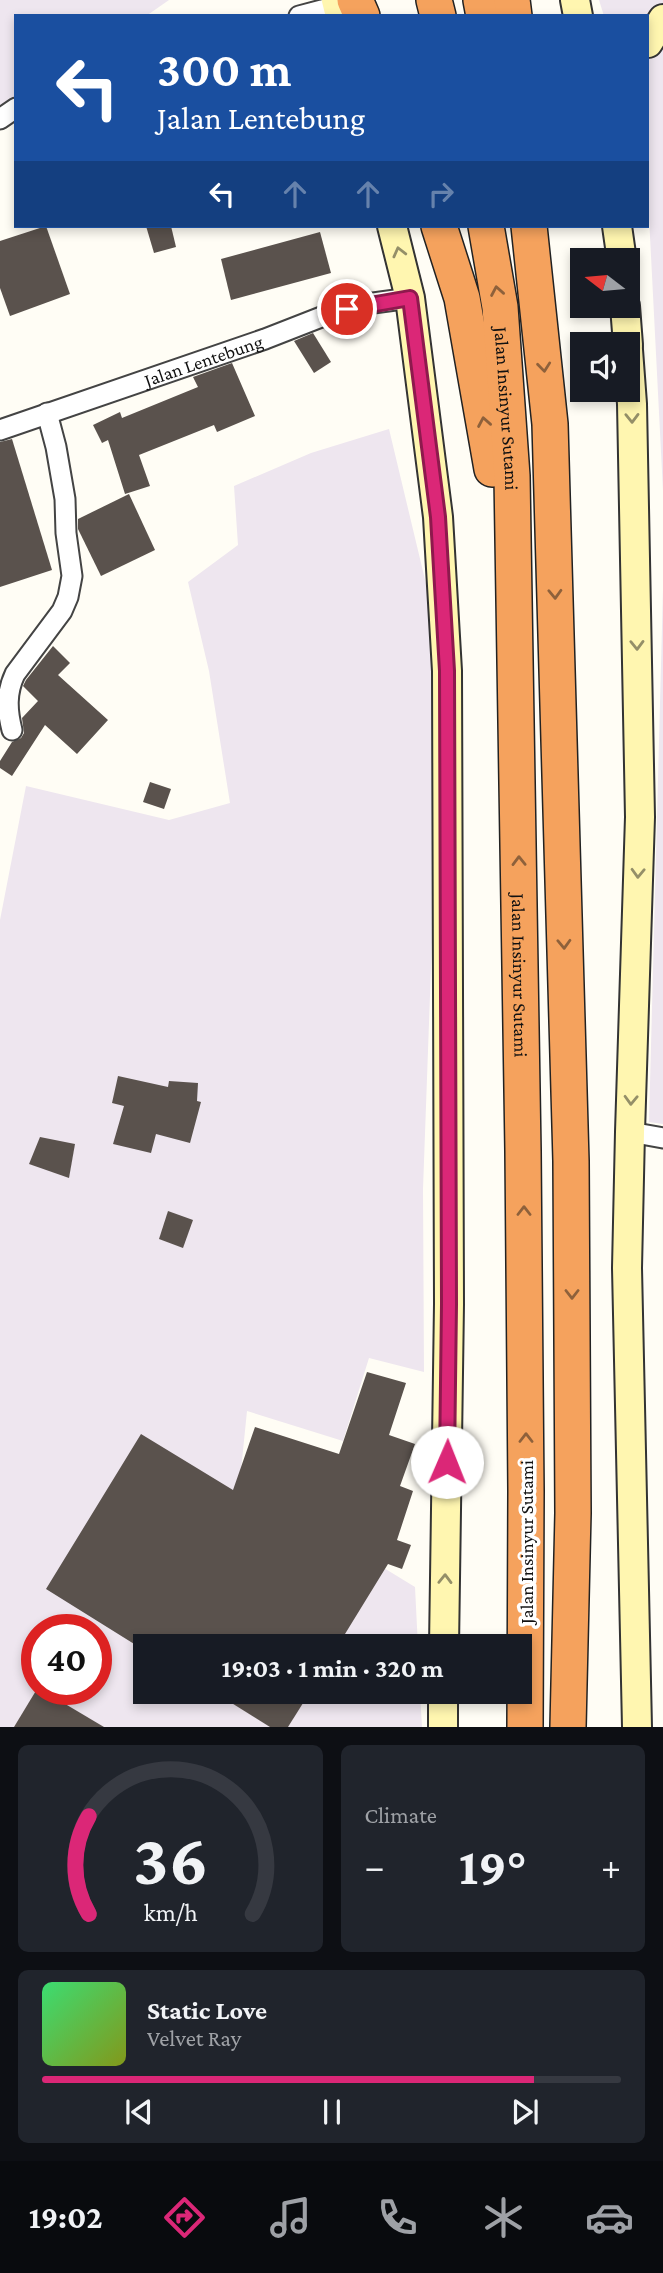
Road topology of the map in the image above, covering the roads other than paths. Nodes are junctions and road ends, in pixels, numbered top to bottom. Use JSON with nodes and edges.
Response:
{"nodes":[{"id":1,"x":346,"y":7,"type":"edge"},
{"id":2,"x":309,"y":14,"type":"edge"},
{"id":3,"x":663,"y":19,"type":"edge"},
{"id":4,"x":649,"y":41,"type":"edge"},
{"id":5,"x":392,"y":228,"type":"edge"},
{"id":6,"x":440,"y":228,"type":"edge"},
{"id":7,"x":486,"y":228,"type":"edge"},
{"id":8,"x":529,"y":228,"type":"edge"},
{"id":9,"x":617,"y":228,"type":"edge"},
{"id":10,"x":620,"y":248,"type":"edge"},
{"id":11,"x":410,"y":298,"type":"junction"},
{"id":12,"x":631,"y":402,"type":"edge"},
{"id":13,"x":47,"y":414,"type":"junction"},
{"id":14,"x":0,"y":430,"type":"edge"},
{"id":15,"x":517,"y":684,"type":"junction"},
{"id":16,"x":12,"y":730,"type":"dead end"},
{"id":17,"x":629,"y":1132,"type":"junction"},
{"id":18,"x":663,"y":1138,"type":"edge"},
{"id":19,"x":444,"y":1634,"type":"edge"},
{"id":20,"x":443,"y":1704,"type":"edge"},
{"id":21,"x":443,"y":1727,"type":"edge"},
{"id":22,"x":525,"y":1727,"type":"edge"},
{"id":23,"x":568,"y":1727,"type":"edge"},
{"id":24,"x":637,"y":1727,"type":"edge"}],
"edges":[{"from":1,"to":2,"type":"street"},
{"from":3,"to":4,"type":"street"},
{"from":11,"to":5,"type":"street","one_way":true},
{"from":15,"to":6,"type":"highway","one_way":true},
{"from":15,"to":7,"type":"highway","name":"Jalan Insinyur Sutami","one_way":true},
{"from":8,"to":23,"type":"highway","name":"Jalan Insinyur Sutami","one_way":true},
{"from":9,"to":10,"type":"street"},
{"from":11,"to":13,"type":"street","name":"Jalan Lentebung"},
{"from":19,"to":11,"type":"street","one_way":true},
{"from":12,"to":17,"type":"street","one_way":true},
{"from":13,"to":14,"type":"street","name":"Jalan Lentebung"},
{"from":13,"to":16,"type":"street"},
{"from":22,"to":15,"type":"highway","name":"Jalan Insinyur Sutami","one_way":true},
{"from":17,"to":18,"type":"street"},
{"from":17,"to":24,"type":"street"},
{"from":20,"to":21,"type":"street"}]}
